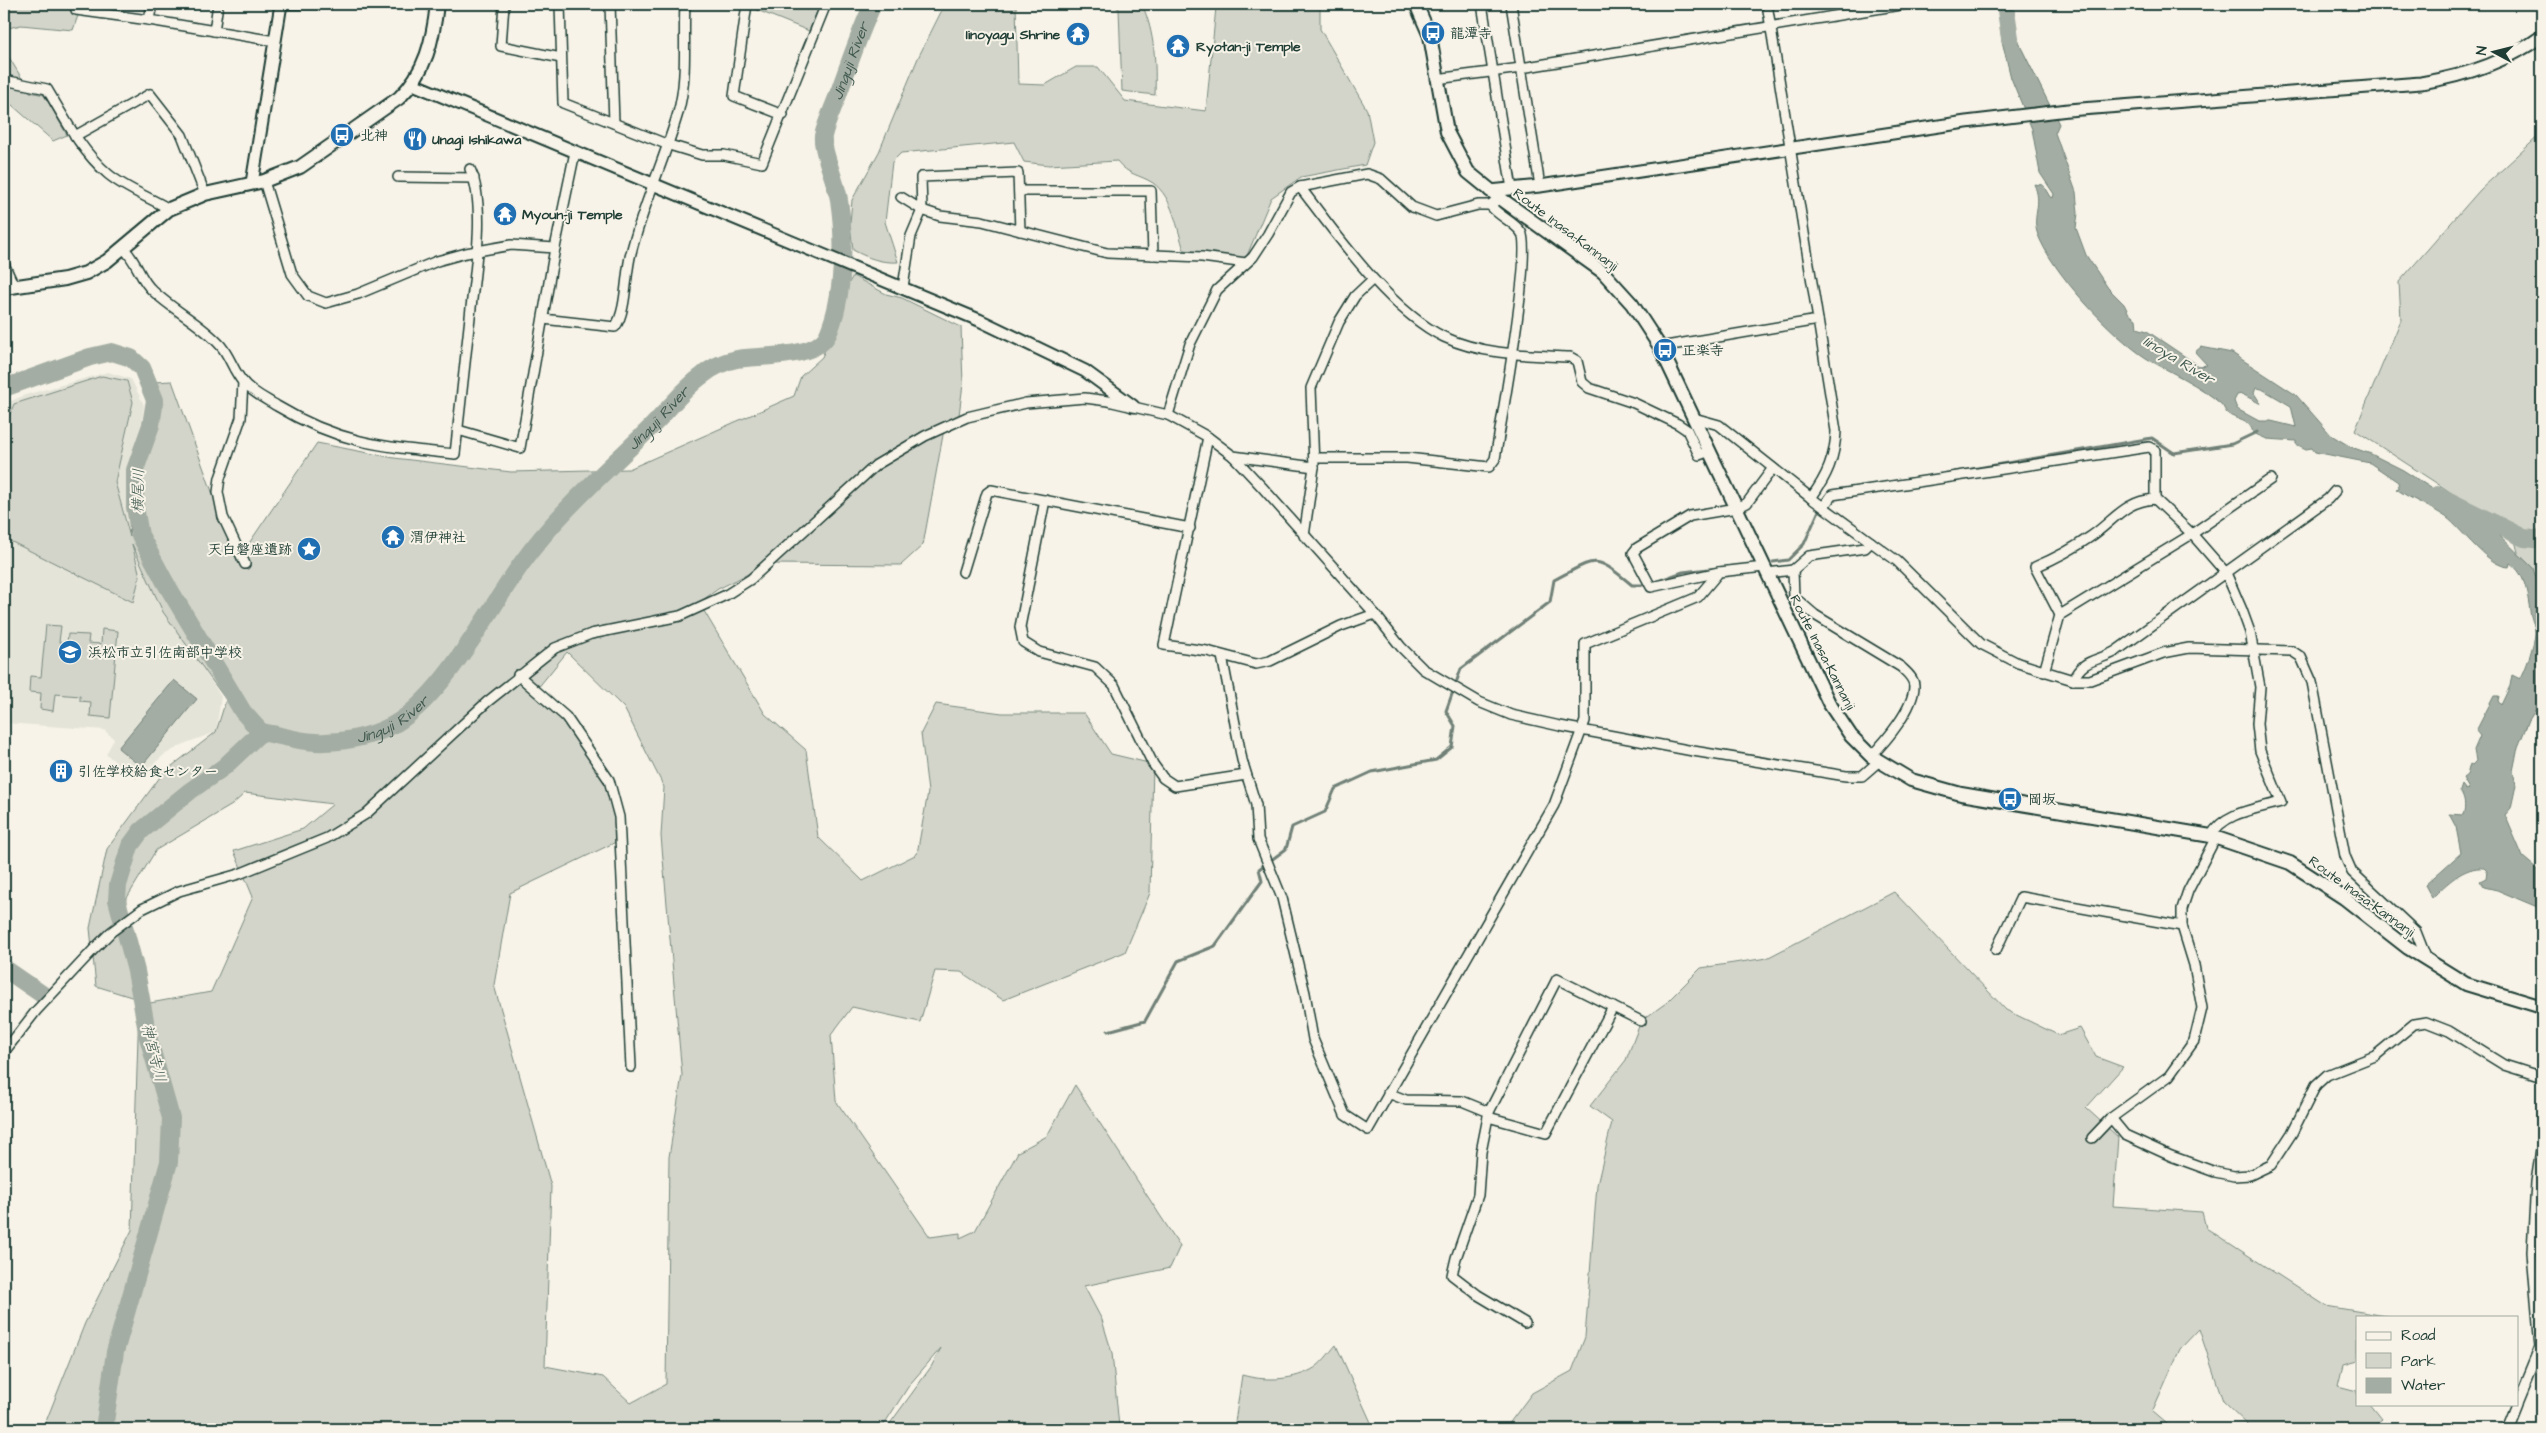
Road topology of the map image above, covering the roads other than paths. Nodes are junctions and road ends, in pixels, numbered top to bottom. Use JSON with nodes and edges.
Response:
{"nodes":[{"id":1,"x":79,"y":4,"type":"edge"},
{"id":2,"x":152,"y":4,"type":"edge"},
{"id":3,"x":218,"y":4,"type":"edge"},
{"id":4,"x":281,"y":4,"type":"edge"},
{"id":5,"x":331,"y":4,"type":"edge"},
{"id":6,"x":437,"y":4,"type":"edge"},
{"id":7,"x":504,"y":4,"type":"edge"},
{"id":8,"x":560,"y":4,"type":"edge"},
{"id":9,"x":610,"y":4,"type":"edge"},
{"id":10,"x":685,"y":4,"type":"edge"},
{"id":11,"x":747,"y":4,"type":"edge"},
{"id":12,"x":826,"y":4,"type":"edge"},
{"id":13,"x":1416,"y":4,"type":"edge"},
{"id":14,"x":1482,"y":4,"type":"edge"},
{"id":15,"x":1511,"y":4,"type":"edge"},
{"id":16,"x":1768,"y":4,"type":"edge"},
{"id":17,"x":1906,"y":4,"type":"edge"},
{"id":18,"x":149,"y":20,"type":"junction"},
{"id":19,"x":1771,"y":26,"type":"junction"},
{"id":20,"x":214,"y":31,"type":"junction"},
{"id":21,"x":2542,"y":36,"type":"edge"},
{"id":22,"x":275,"y":41,"type":"junction"},
{"id":23,"x":562,"y":58,"type":"junction"},
{"id":24,"x":1521,"y":68,"type":"junction"},
{"id":25,"x":1492,"y":71,"type":"junction"},
{"id":26,"x":1436,"y":79,"type":"junction"},
{"id":27,"x":4,"y":80,"type":"edge"},
{"id":28,"x":413,"y":84,"type":"junction"},
{"id":29,"x":783,"y":115,"type":"junction"},
{"id":30,"x":614,"y":123,"type":"junction"},
{"id":31,"x":75,"y":136,"type":"junction"},
{"id":32,"x":666,"y":144,"type":"junction"},
{"id":33,"x":1790,"y":148,"type":"junction"},
{"id":34,"x":575,"y":152,"type":"junction"},
{"id":35,"x":470,"y":168,"type":"dead end"},
{"id":36,"x":398,"y":178,"type":"dead end"},
{"id":37,"x":474,"y":178,"type":"junction"},
{"id":38,"x":258,"y":182,"type":"junction"},
{"id":39,"x":652,"y":185,"type":"junction"},
{"id":40,"x":1540,"y":186,"type":"junction"},
{"id":41,"x":1300,"y":187,"type":"junction"},
{"id":42,"x":1512,"y":188,"type":"junction"},
{"id":43,"x":1019,"y":191,"type":"junction"},
{"id":44,"x":205,"y":194,"type":"junction"},
{"id":45,"x":901,"y":198,"type":"dead end"},
{"id":46,"x":1493,"y":198,"type":"junction"},
{"id":47,"x":169,"y":210,"type":"junction"},
{"id":48,"x":922,"y":210,"type":"junction"},
{"id":49,"x":1020,"y":231,"type":"junction"},
{"id":50,"x":123,"y":248,"type":"junction"},
{"id":51,"x":554,"y":248,"type":"junction"},
{"id":52,"x":477,"y":251,"type":"junction"},
{"id":53,"x":1153,"y":255,"type":"junction"},
{"id":54,"x":1246,"y":263,"type":"junction"},
{"id":55,"x":4,"y":264,"type":"edge"},
{"id":56,"x":1373,"y":279,"type":"junction"},
{"id":57,"x":9,"y":287,"type":"edge"},
{"id":58,"x":903,"y":288,"type":"junction"},
{"id":59,"x":543,"y":318,"type":"junction"},
{"id":60,"x":1818,"y":320,"type":"junction"},
{"id":61,"x":1660,"y":347,"type":"junction"},
{"id":62,"x":1512,"y":354,"type":"junction"},
{"id":63,"x":243,"y":382,"type":"junction"},
{"id":64,"x":1132,"y":406,"type":"junction"},
{"id":65,"x":1168,"y":415,"type":"junction"},
{"id":66,"x":1694,"y":418,"type":"junction"},
{"id":67,"x":458,"y":430,"type":"junction"},
{"id":68,"x":1208,"y":437,"type":"junction"},
{"id":69,"x":1710,"y":451,"type":"junction"},
{"id":70,"x":1233,"y":456,"type":"junction"},
{"id":71,"x":1314,"y":463,"type":"junction"},
{"id":72,"x":1773,"y":468,"type":"junction"},
{"id":73,"x":2271,"y":479,"type":"dead end"},
{"id":74,"x":2335,"y":491,"type":"dead end"},
{"id":75,"x":1811,"y":498,"type":"junction"},
{"id":76,"x":2155,"y":499,"type":"junction"},
{"id":77,"x":1044,"y":500,"type":"junction"},
{"id":78,"x":1824,"y":506,"type":"junction"},
{"id":79,"x":1737,"y":508,"type":"junction"},
{"id":80,"x":1190,"y":528,"type":"junction"},
{"id":81,"x":2192,"y":534,"type":"junction"},
{"id":82,"x":1304,"y":536,"type":"junction"},
{"id":83,"x":1871,"y":542,"type":"junction"},
{"id":84,"x":245,"y":564,"type":"dead end"},
{"id":85,"x":1766,"y":570,"type":"junction"},
{"id":86,"x":1793,"y":570,"type":"junction"},
{"id":87,"x":963,"y":572,"type":"dead end"},
{"id":88,"x":1719,"y":572,"type":"junction"},
{"id":89,"x":2226,"y":573,"type":"junction"},
{"id":90,"x":1375,"y":614,"type":"junction"},
{"id":91,"x":2060,"y":614,"type":"junction"},
{"id":92,"x":2252,"y":650,"type":"junction"},
{"id":93,"x":1222,"y":656,"type":"junction"},
{"id":94,"x":2044,"y":672,"type":"junction"},
{"id":95,"x":518,"y":675,"type":"junction"},
{"id":96,"x":2073,"y":680,"type":"junction"},
{"id":97,"x":1582,"y":729,"type":"junction"},
{"id":98,"x":1875,"y":759,"type":"junction"},
{"id":99,"x":1246,"y":775,"type":"junction"},
{"id":100,"x":2214,"y":836,"type":"junction"},
{"id":101,"x":2182,"y":926,"type":"junction"},
{"id":102,"x":1996,"y":950,"type":"dead end"},
{"id":103,"x":2427,"y":960,"type":"junction"},
{"id":104,"x":1613,"y":1007,"type":"junction"},
{"id":105,"x":2542,"y":1007,"type":"edge"},
{"id":106,"x":1641,"y":1021,"type":"dead end"},
{"id":107,"x":4,"y":1052,"type":"edge"},
{"id":108,"x":631,"y":1067,"type":"dead end"},
{"id":109,"x":2542,"y":1077,"type":"edge"},
{"id":110,"x":1388,"y":1094,"type":"junction"},
{"id":111,"x":1489,"y":1114,"type":"junction"},
{"id":112,"x":2110,"y":1118,"type":"junction"},
{"id":113,"x":2092,"y":1138,"type":"dead end"},
{"id":114,"x":2542,"y":1143,"type":"edge"},
{"id":115,"x":1526,"y":1323,"type":"dead end"},
{"id":116,"x":2518,"y":1402,"type":"edge"},
{"id":117,"x":2516,"y":1406,"type":"edge"},
{"id":118,"x":2507,"y":1429,"type":"edge"}],
"edges":[{"from":1,"to":18,"type":"street"},
{"from":2,"to":18,"type":"street"},
{"from":3,"to":20,"type":"street"},
{"from":4,"to":5,"type":"street"},
{"from":4,"to":22,"type":"street"},
{"from":6,"to":28,"type":"main road"},
{"from":7,"to":23,"type":"street"},
{"from":8,"to":23,"type":"street"},
{"from":9,"to":30,"type":"street"},
{"from":10,"to":32,"type":"street"},
{"from":11,"to":29,"type":"street"},
{"from":12,"to":29,"type":"street"},
{"from":13,"to":26,"type":"main road","name":"Route Inasa-Kannanji"},
{"from":14,"to":25,"type":"street"},
{"from":15,"to":24,"type":"street"},
{"from":16,"to":19,"type":"street"},
{"from":17,"to":19,"type":"street"},
{"from":18,"to":20,"type":"street"},
{"from":19,"to":24,"type":"street"},
{"from":19,"to":33,"type":"street"},
{"from":20,"to":22,"type":"street"},
{"from":21,"to":33,"type":"street"},
{"from":22,"to":38,"type":"street"},
{"from":23,"to":30,"type":"street"},
{"from":24,"to":25,"type":"street"},
{"from":24,"to":40,"type":"street"},
{"from":25,"to":26,"type":"street"},
{"from":25,"to":42,"type":"street"},
{"from":26,"to":46,"type":"main road","name":"Route Inasa-Kannanji"},
{"from":27,"to":31,"type":"street"},
{"from":28,"to":34,"type":"street"},
{"from":28,"to":38,"type":"main road"},
{"from":29,"to":32,"type":"street"},
{"from":30,"to":32,"type":"street"},
{"from":31,"to":44,"type":"street"},
{"from":31,"to":47,"type":"street"},
{"from":32,"to":39,"type":"street"},
{"from":33,"to":40,"type":"street"},
{"from":33,"to":60,"type":"street"},
{"from":34,"to":39,"type":"street"},
{"from":34,"to":51,"type":"street"},
{"from":35,"to":37,"type":"street"},
{"from":36,"to":37,"type":"street"},
{"from":37,"to":52,"type":"street"},
{"from":38,"to":44,"type":"main road"},
{"from":38,"to":52,"type":"street"},
{"from":39,"to":58,"type":"street"},
{"from":39,"to":59,"type":"street"},
{"from":40,"to":42,"type":"street"},
{"from":41,"to":46,"type":"street"},
{"from":41,"to":54,"type":"street"},
{"from":41,"to":56,"type":"street"},
{"from":42,"to":46,"type":"street"},
{"from":43,"to":48,"type":"street"},
{"from":43,"to":49,"type":"street"},
{"from":43,"to":53,"type":"street"},
{"from":44,"to":47,"type":"main road"},
{"from":45,"to":48,"type":"street"},
{"from":46,"to":61,"type":"main road","name":"Route Inasa-Kannanji"},
{"from":46,"to":62,"type":"street"},
{"from":47,"to":50,"type":"main road"},
{"from":48,"to":49,"type":"street"},
{"from":48,"to":58,"type":"street"},
{"from":49,"to":53,"type":"street"},
{"from":50,"to":57,"type":"main road"},
{"from":50,"to":63,"type":"street"},
{"from":51,"to":52,"type":"street"},
{"from":51,"to":59,"type":"street"},
{"from":52,"to":67,"type":"street"},
{"from":53,"to":54,"type":"street"},
{"from":54,"to":65,"type":"street"},
{"from":55,"to":57,"type":"street"},
{"from":56,"to":62,"type":"street"},
{"from":56,"to":71,"type":"street"},
{"from":58,"to":64,"type":"street"},
{"from":59,"to":67,"type":"street"},
{"from":60,"to":61,"type":"street"},
{"from":60,"to":75,"type":"street"},
{"from":61,"to":66,"type":"main road","name":"Route Inasa-Kannanji"},
{"from":62,"to":69,"type":"street"},
{"from":62,"to":71,"type":"street"},
{"from":63,"to":67,"type":"street"},
{"from":63,"to":84,"type":"street"},
{"from":64,"to":65,"type":"street"},
{"from":64,"to":95,"type":"street"},
{"from":65,"to":68,"type":"street"},
{"from":66,"to":69,"type":"main road","name":"Route Inasa-Kannanji"},
{"from":66,"to":72,"type":"street"},
{"from":68,"to":70,"type":"street"},
{"from":68,"to":80,"type":"street"},
{"from":69,"to":79,"type":"main road","name":"Route Inasa-Kannanji"},
{"from":70,"to":71,"type":"street"},
{"from":70,"to":82,"type":"street"},
{"from":71,"to":82,"type":"street"},
{"from":72,"to":75,"type":"street"},
{"from":72,"to":79,"type":"street"},
{"from":73,"to":81,"type":"street"},
{"from":74,"to":89,"type":"street"},
{"from":75,"to":78,"type":"street"},
{"from":76,"to":78,"type":"street"},
{"from":76,"to":81,"type":"street"},
{"from":76,"to":91,"type":"street"},
{"from":77,"to":80,"type":"street"},
{"from":77,"to":87,"type":"street"},
{"from":77,"to":99,"type":"street"},
{"from":78,"to":83,"type":"street"},
{"from":79,"to":85,"type":"main road","name":"Route Inasa-Kannanji"},
{"from":79,"to":88,"type":"street"},
{"from":80,"to":93,"type":"street"},
{"from":81,"to":89,"type":"street"},
{"from":81,"to":91,"type":"street"},
{"from":82,"to":90,"type":"street"},
{"from":83,"to":86,"type":"street"},
{"from":83,"to":94,"type":"street"},
{"from":85,"to":86,"type":"street"},
{"from":85,"to":88,"type":"street"},
{"from":85,"to":98,"type":"main road","name":"Route Inasa-Kannanji"},
{"from":86,"to":98,"type":"street"},
{"from":88,"to":97,"type":"street"},
{"from":89,"to":92,"type":"street"},
{"from":89,"to":96,"type":"street"},
{"from":90,"to":93,"type":"street"},
{"from":90,"to":97,"type":"street"},
{"from":91,"to":94,"type":"street"},
{"from":92,"to":96,"type":"street"},
{"from":92,"to":100,"type":"street"},
{"from":92,"to":103,"type":"street"},
{"from":93,"to":99,"type":"street"},
{"from":94,"to":96,"type":"street"},
{"from":95,"to":107,"type":"street"},
{"from":95,"to":108,"type":"street"},
{"from":97,"to":98,"type":"street"},
{"from":97,"to":110,"type":"street"},
{"from":98,"to":100,"type":"main road","name":"Route Inasa-Kannanji"},
{"from":99,"to":110,"type":"street"},
{"from":100,"to":101,"type":"street"},
{"from":100,"to":103,"type":"main road","name":"Route Inasa-Kannanji"},
{"from":101,"to":102,"type":"street"},
{"from":101,"to":112,"type":"street"},
{"from":103,"to":105,"type":"main road","name":"Route Inasa-Kannanji"},
{"from":104,"to":106,"type":"street"},
{"from":104,"to":111,"type":"street"},
{"from":104,"to":111,"type":"street"},
{"from":109,"to":112,"type":"street"},
{"from":110,"to":111,"type":"street"},
{"from":111,"to":115,"type":"street"},
{"from":112,"to":113,"type":"street"},
{"from":114,"to":116,"type":"street"},
{"from":117,"to":118,"type":"street"}]}
